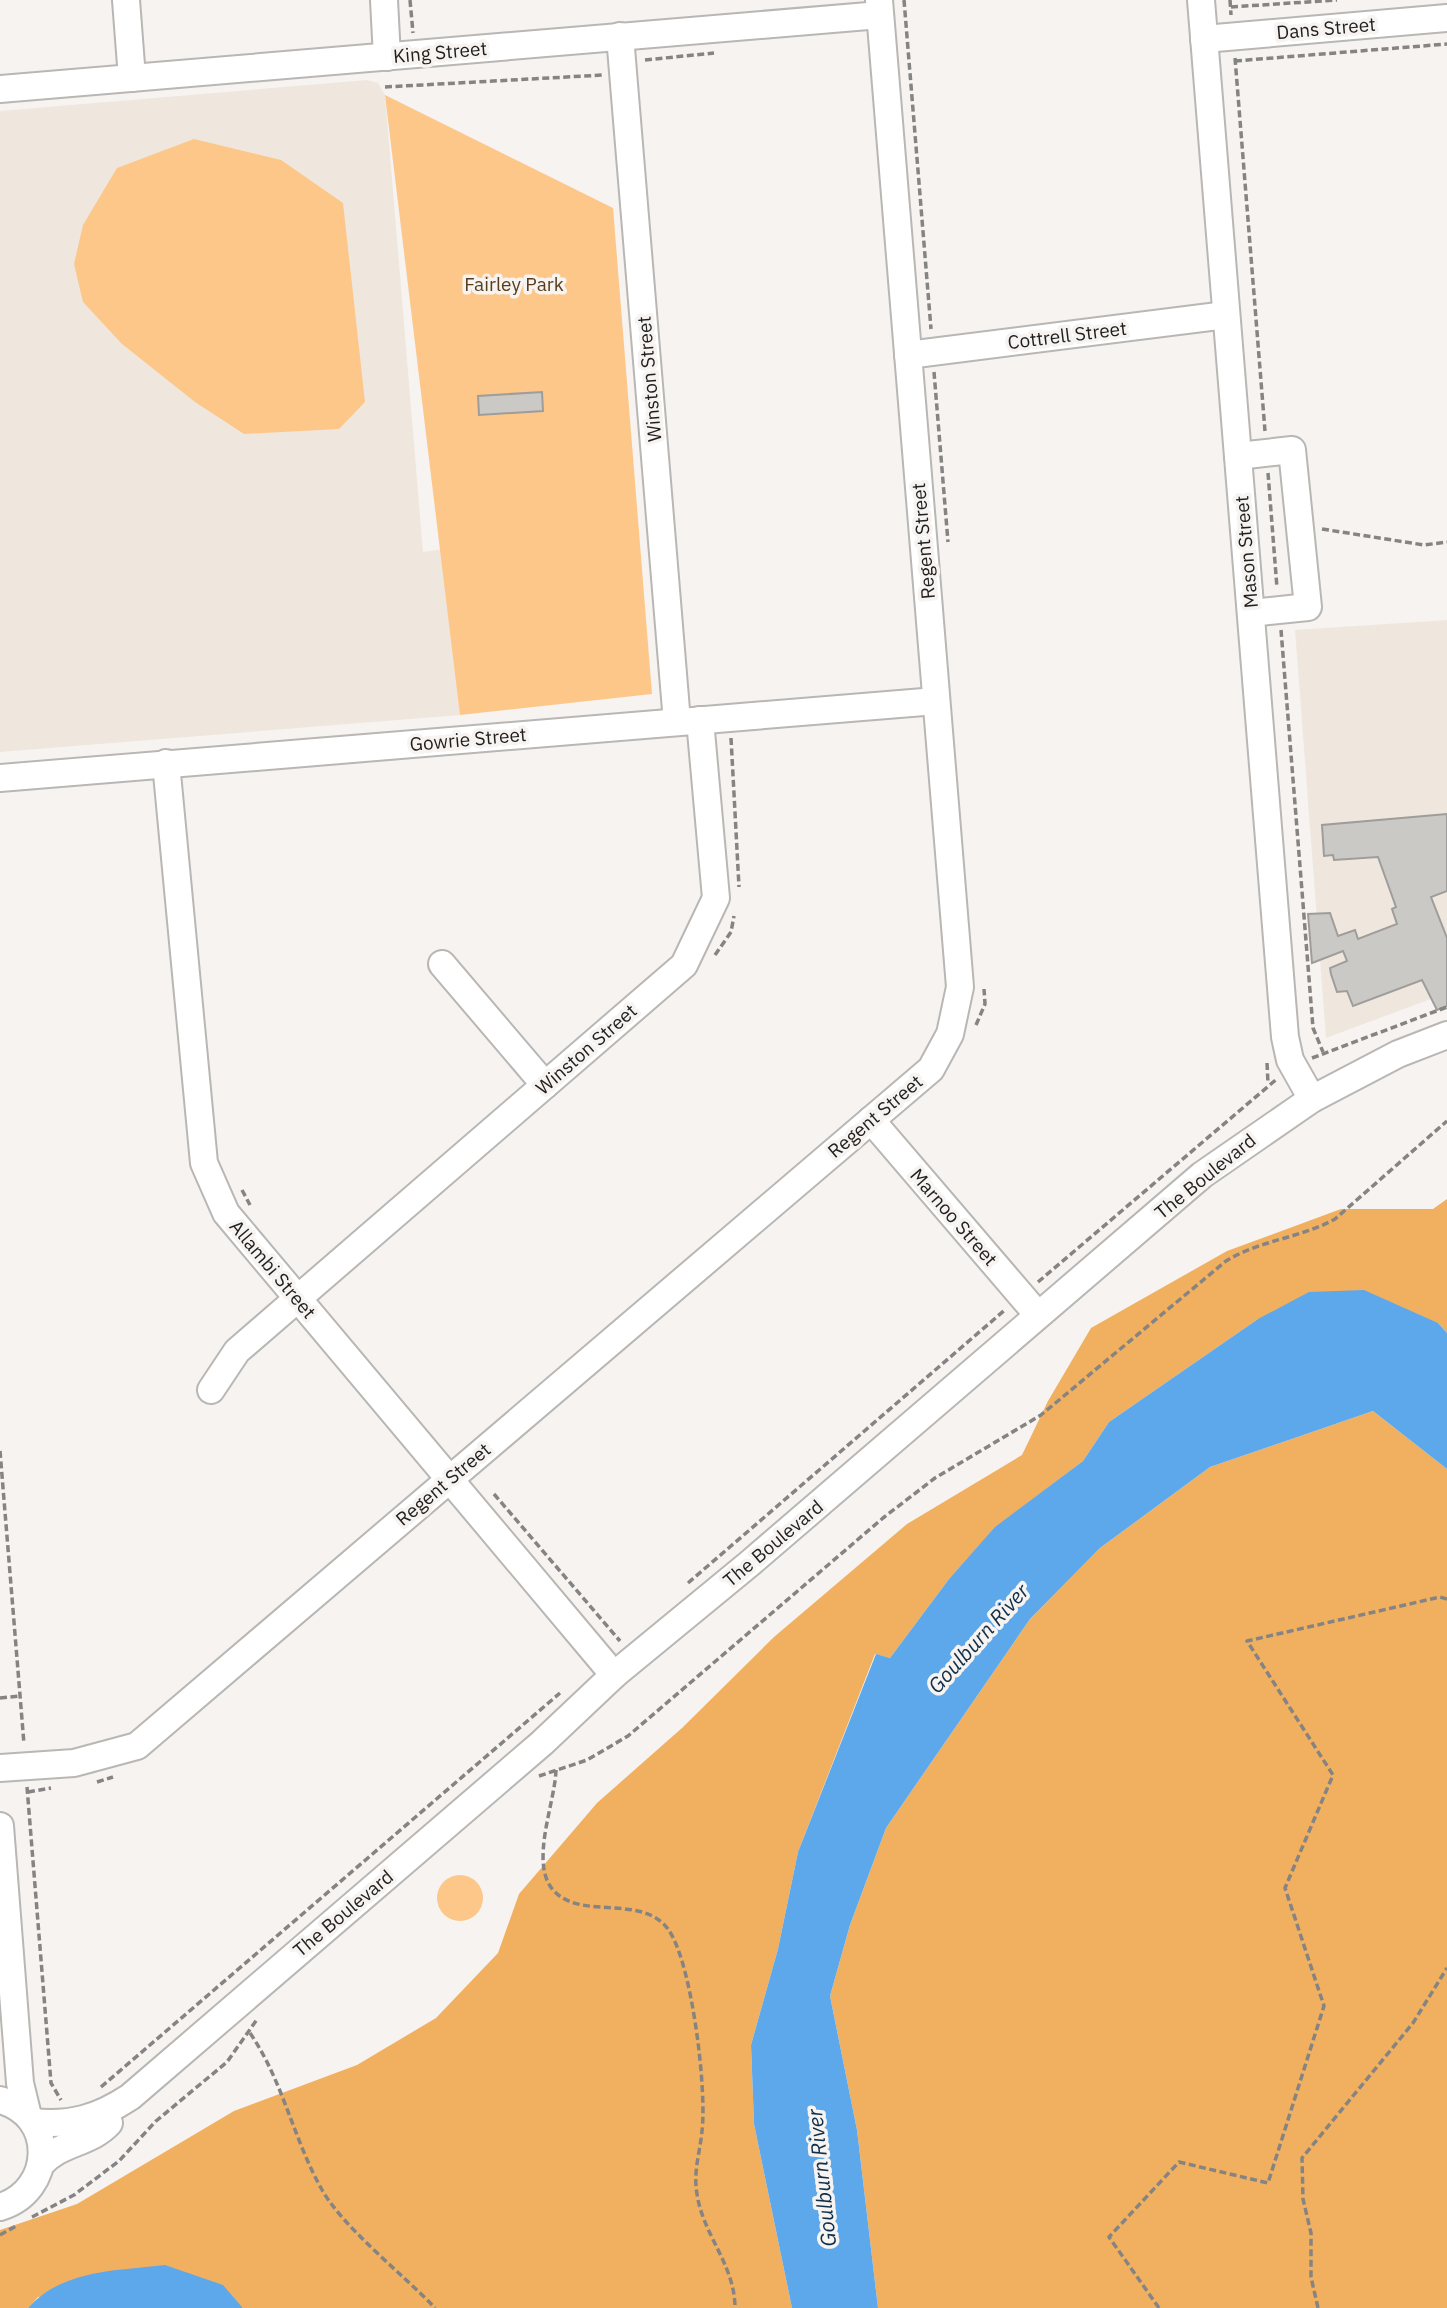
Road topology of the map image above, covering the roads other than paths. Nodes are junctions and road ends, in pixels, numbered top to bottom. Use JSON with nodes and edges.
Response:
{"nodes":[{"id":1,"x":126,"y":0,"type":"edge"},
{"id":2,"x":384,"y":0,"type":"edge"},
{"id":3,"x":1201,"y":0,"type":"edge"},
{"id":4,"x":879,"y":8,"type":"edge"},
{"id":5,"x":1447,"y":18,"type":"edge"},
{"id":6,"x":620,"y":36,"type":"junction"},
{"id":7,"x":1204,"y":39,"type":"junction"},
{"id":8,"x":387,"y":57,"type":"junction"},
{"id":9,"x":132,"y":78,"type":"junction"},
{"id":10,"x":0,"y":89,"type":"edge"},
{"id":11,"x":1226,"y":315,"type":"junction"},
{"id":12,"x":920,"y":353,"type":"junction"},
{"id":13,"x":1238,"y":456,"type":"junction"},
{"id":14,"x":1251,"y":613,"type":"junction"},
{"id":15,"x":936,"y":701,"type":"junction"},
{"id":16,"x":689,"y":721,"type":"junction"},
{"id":17,"x":166,"y":763,"type":"junction"},
{"id":18,"x":0,"y":778,"type":"edge"},
{"id":19,"x":442,"y":964,"type":"dead end"},
{"id":20,"x":1447,"y":1035,"type":"edge"},
{"id":21,"x":545,"y":1085,"type":"junction"},
{"id":22,"x":1312,"y":1099,"type":"junction"},
{"id":23,"x":870,"y":1120,"type":"junction"},
{"id":24,"x":298,"y":1298,"type":"junction"},
{"id":25,"x":1038,"y":1315,"type":"junction"},
{"id":26,"x":211,"y":1391,"type":"dead end"},
{"id":27,"x":450,"y":1479,"type":"junction"},
{"id":28,"x":614,"y":1675,"type":"junction"},
{"id":29,"x":0,"y":1768,"type":"edge"},
{"id":30,"x":0,"y":1826,"type":"edge"},
{"id":31,"x":15,"y":2009,"type":"junction"},
{"id":32,"x":0,"y":2075,"type":"edge"},
{"id":33,"x":130,"y":2097,"type":"junction"},
{"id":34,"x":0,"y":2100,"type":"edge"},
{"id":35,"x":30,"y":2119,"type":"junction"},
{"id":36,"x":41,"y":2164,"type":"junction"},
{"id":37,"x":0,"y":2207,"type":"edge"}],
"edges":[{"from":1,"to":9,"type":"street"},
{"from":2,"to":8,"type":"street"},
{"from":3,"to":7,"type":"street","name":"Mason Street"},
{"from":4,"to":6,"type":"street","name":"King Street"},
{"from":4,"to":12,"type":"street","name":"Regent Street"},
{"from":5,"to":7,"type":"street","name":"Dans Street"},
{"from":6,"to":8,"type":"street","name":"King Street"},
{"from":6,"to":16,"type":"street","name":"Winston Street"},
{"from":7,"to":11,"type":"street","name":"Mason Street"},
{"from":8,"to":9,"type":"street","name":"King Street"},
{"from":9,"to":10,"type":"street","name":"King Street"},
{"from":11,"to":12,"type":"street","name":"Cottrell Street"},
{"from":11,"to":13,"type":"street","name":"Mason Street"},
{"from":12,"to":15,"type":"street","name":"Regent Street"},
{"from":13,"to":14,"type":"street","name":"Mason Street"},
{"from":13,"to":14,"type":"street"},
{"from":14,"to":22,"type":"street","name":"Mason Street"},
{"from":15,"to":16,"type":"street","name":"Gowrie Street"},
{"from":15,"to":23,"type":"street","name":"Regent Street"},
{"from":16,"to":17,"type":"street","name":"Gowrie Street"},
{"from":16,"to":21,"type":"street","name":"Winston Street"},
{"from":17,"to":18,"type":"street","name":"Gowrie Street"},
{"from":17,"to":24,"type":"street","name":"Allambi Street"},
{"from":19,"to":21,"type":"street"},
{"from":20,"to":22,"type":"street","name":"The Boulevard"},
{"from":21,"to":24,"type":"street","name":"Winston Street"},
{"from":22,"to":25,"type":"street","name":"The Boulevard"},
{"from":23,"to":25,"type":"street","name":"Marnoo Street"},
{"from":23,"to":27,"type":"street","name":"Regent Street"},
{"from":24,"to":26,"type":"street","name":"Winston Street"},
{"from":24,"to":27,"type":"street","name":"Allambi Street"},
{"from":25,"to":28,"type":"street","name":"The Boulevard"},
{"from":27,"to":28,"type":"street","name":"Allambi Street"},
{"from":27,"to":29,"type":"street","name":"Regent Street"},
{"from":28,"to":33,"type":"street","name":"The Boulevard"},
{"from":30,"to":31,"type":"street"},
{"from":31,"to":32,"type":"street"},
{"from":31,"to":35,"type":"street"},
{"from":33,"to":35,"type":"street","name":"The Boulevard"},
{"from":33,"to":36,"type":"street","name":"The Boulevard"},
{"from":34,"to":35,"type":"street"},
{"from":35,"to":36,"type":"street"},
{"from":36,"to":37,"type":"street"}]}
